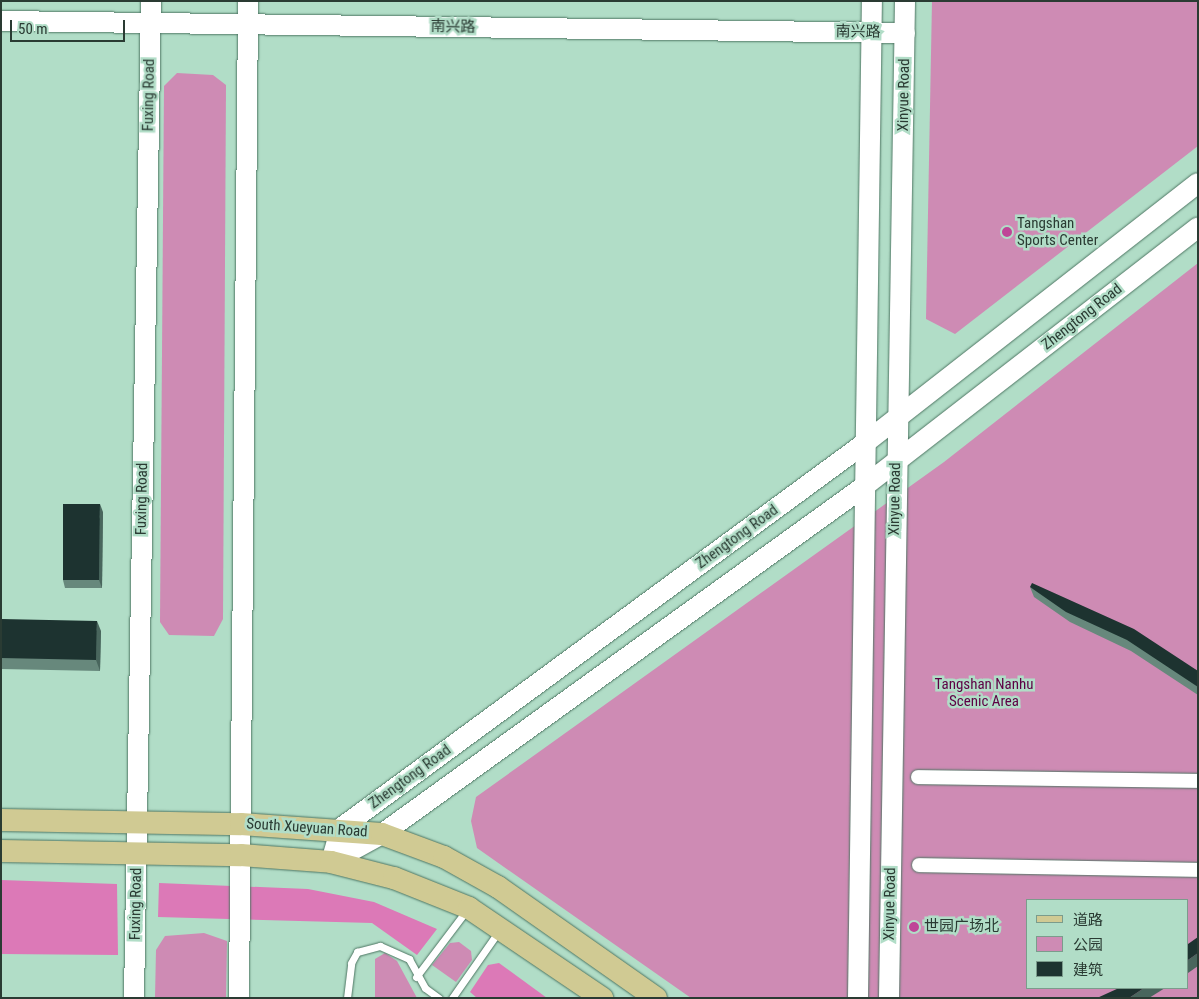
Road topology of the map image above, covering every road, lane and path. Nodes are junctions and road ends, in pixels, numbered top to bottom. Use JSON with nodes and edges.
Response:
{"nodes":[{"id":1,"x":151,"y":1,"type":"edge"},
{"id":2,"x":248,"y":1,"type":"edge"},
{"id":3,"x":872,"y":1,"type":"edge"},
{"id":4,"x":905,"y":1,"type":"edge"},
{"id":5,"x":1,"y":21,"type":"edge"},
{"id":6,"x":150,"y":23,"type":"junction"},
{"id":7,"x":248,"y":24,"type":"junction"},
{"id":8,"x":872,"y":32,"type":"junction"},
{"id":9,"x":905,"y":33,"type":"junction"},
{"id":10,"x":1198,"y":184,"type":"edge"},
{"id":11,"x":1198,"y":227,"type":"edge"},
{"id":12,"x":900,"y":412,"type":"junction"},
{"id":13,"x":865,"y":443,"type":"junction"},
{"id":14,"x":896,"y":462,"type":"junction"},
{"id":15,"x":862,"y":488,"type":"junction"},
{"id":16,"x":918,"y":777,"type":"dead end"},
{"id":17,"x":1198,"y":781,"type":"edge"},
{"id":18,"x":1,"y":820,"type":"edge"},
{"id":19,"x":137,"y":823,"type":"junction"},
{"id":20,"x":241,"y":824,"type":"junction"},
{"id":21,"x":341,"y":828,"type":"junction"},
{"id":22,"x":382,"y":834,"type":"junction"},
{"id":23,"x":1,"y":851,"type":"edge"},
{"id":24,"x":136,"y":852,"type":"junction"},
{"id":25,"x":241,"y":855,"type":"junction"},
{"id":26,"x":331,"y":862,"type":"junction"},
{"id":27,"x":919,"y":865,"type":"dead end"},
{"id":28,"x":1198,"y":870,"type":"edge"},
{"id":29,"x":469,"y":908,"type":"junction"},
{"id":30,"x":501,"y":928,"type":"junction"},
{"id":31,"x":416,"y":977,"type":"junction"},
{"id":32,"x":134,"y":998,"type":"edge"},
{"id":33,"x":239,"y":998,"type":"edge"},
{"id":34,"x":348,"y":998,"type":"edge"},
{"id":35,"x":439,"y":998,"type":"edge"},
{"id":36,"x":452,"y":998,"type":"edge"},
{"id":37,"x":602,"y":998,"type":"edge"},
{"id":38,"x":656,"y":998,"type":"edge"},
{"id":39,"x":858,"y":998,"type":"edge"},
{"id":40,"x":889,"y":998,"type":"edge"}],
"edges":[{"from":1,"to":6,"type":"main road","name":"Fuxing Road"},
{"from":2,"to":7,"type":"main road"},
{"from":3,"to":8,"type":"main road","name":"Xinyue Road"},
{"from":4,"to":9,"type":"main road","name":"Xinyue Road"},
{"from":5,"to":6,"type":"main road","name":"南兴路"},
{"from":6,"to":7,"type":"main road","name":"南兴路"},
{"from":6,"to":19,"type":"main road","name":"Fuxing Road"},
{"from":7,"to":8,"type":"main road","name":"南兴路"},
{"from":7,"to":20,"type":"main road"},
{"from":8,"to":9,"type":"main road","name":"南兴路"},
{"from":8,"to":13,"type":"main road","name":"Xinyue Road"},
{"from":9,"to":12,"type":"main road","name":"Xinyue Road"},
{"from":10,"to":12,"type":"main road","name":"Zhengtong Road"},
{"from":11,"to":14,"type":"main road","name":"Zhengtong Road"},
{"from":12,"to":13,"type":"main road","name":"Zhengtong Road"},
{"from":12,"to":14,"type":"main road","name":"Xinyue Road"},
{"from":13,"to":15,"type":"main road","name":"Xinyue Road"},
{"from":13,"to":21,"type":"main road","name":"Zhengtong Road"},
{"from":14,"to":15,"type":"main road","name":"Zhengtong Road"},
{"from":14,"to":40,"type":"main road","name":"Xinyue Road"},
{"from":15,"to":22,"type":"main road","name":"Zhengtong Road"},
{"from":15,"to":39,"type":"main road","name":"Xinyue Road"},
{"from":16,"to":17,"type":"street"},
{"from":18,"to":19,"type":"main road","name":"South Xueyuan Road"},
{"from":19,"to":20,"type":"main road","name":"South Xueyuan Road"},
{"from":19,"to":24,"type":"main road","name":"Fuxing Road"},
{"from":20,"to":21,"type":"main road","name":"South Xueyuan Road"},
{"from":20,"to":25,"type":"main road"},
{"from":21,"to":22,"type":"main road","name":"South Xueyuan Road"},
{"from":21,"to":26,"type":"main road"},
{"from":22,"to":26,"type":"main road","name":"Zhengtong Road"},
{"from":22,"to":38,"type":"main road","name":"South Xueyuan Road"},
{"from":23,"to":24,"type":"main road","name":"South Xueyuan Road"},
{"from":24,"to":25,"type":"main road","name":"South Xueyuan Road"},
{"from":24,"to":32,"type":"main road","name":"Fuxing Road"},
{"from":25,"to":26,"type":"main road","name":"South Xueyuan Road"},
{"from":25,"to":33,"type":"main road"},
{"from":26,"to":29,"type":"main road","name":"South Xueyuan Road"},
{"from":27,"to":28,"type":"street"},
{"from":29,"to":30,"type":"main road","name":"South Xueyuan Road"},
{"from":29,"to":31,"type":"lane"},
{"from":30,"to":36,"type":"lane"},
{"from":30,"to":37,"type":"main road","name":"South Xueyuan Road"},
{"from":31,"to":34,"type":"lane"},
{"from":31,"to":35,"type":"lane"}]}
